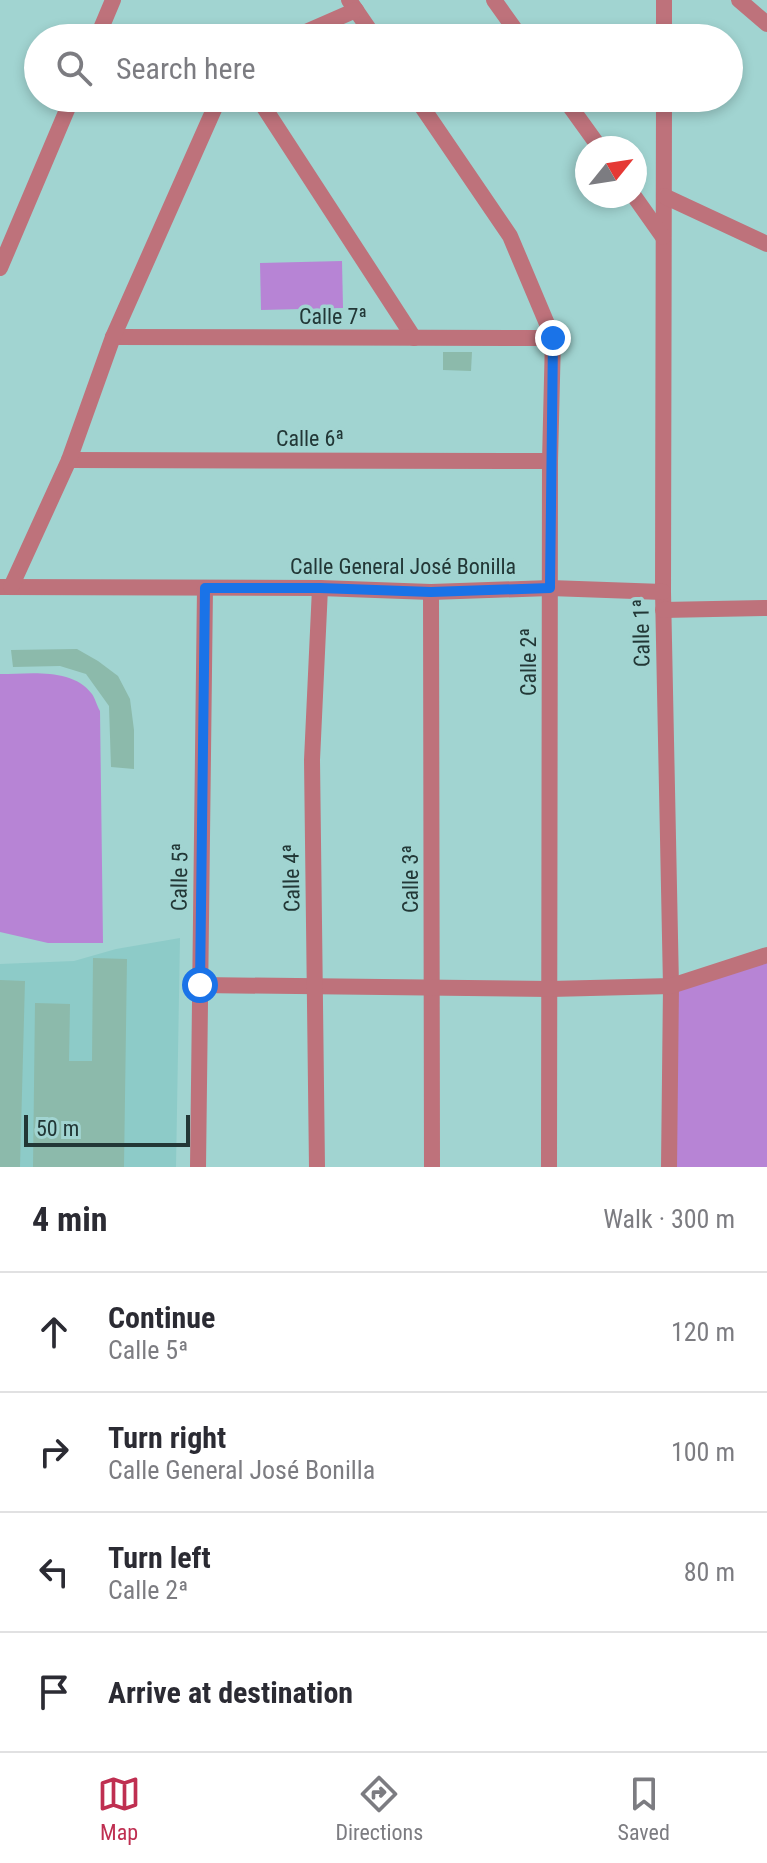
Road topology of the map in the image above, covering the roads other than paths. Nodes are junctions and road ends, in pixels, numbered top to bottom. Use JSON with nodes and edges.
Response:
{"nodes":[{"id":1,"x":113,"y":0,"type":"edge"},
{"id":2,"x":494,"y":0,"type":"edge"},
{"id":3,"x":664,"y":0,"type":"edge"},
{"id":4,"x":739,"y":0,"type":"edge"},
{"id":5,"x":352,"y":5,"type":"edge"},
{"id":6,"x":103,"y":24,"type":"edge"},
{"id":7,"x":317,"y":24,"type":"edge"},
{"id":8,"x":365,"y":24,"type":"edge"},
{"id":9,"x":511,"y":24,"type":"edge"},
{"id":10,"x":664,"y":24,"type":"edge"},
{"id":11,"x":767,"y":24,"type":"edge"},
{"id":12,"x":66,"y":112,"type":"edge"},
{"id":13,"x":213,"y":112,"type":"edge"},
{"id":14,"x":267,"y":112,"type":"edge"},
{"id":15,"x":426,"y":112,"type":"edge"},
{"id":16,"x":574,"y":112,"type":"edge"},
{"id":17,"x":664,"y":112,"type":"edge"},
{"id":18,"x":591,"y":136,"type":"edge"},
{"id":19,"x":664,"y":196,"type":"junction"},
{"id":20,"x":642,"y":208,"type":"edge"},
{"id":21,"x":663,"y":237,"type":"junction"},
{"id":22,"x":767,"y":244,"type":"edge"},
{"id":23,"x":0,"y":268,"type":"edge"},
{"id":24,"x":113,"y":337,"type":"junction"},
{"id":25,"x":414,"y":338,"type":"junction"},
{"id":26,"x":553,"y":338,"type":"junction"},
{"id":27,"x":69,"y":460,"type":"junction"},
{"id":28,"x":550,"y":461,"type":"junction"},
{"id":29,"x":6,"y":587,"type":"edge"},
{"id":30,"x":205,"y":588,"type":"junction"},
{"id":31,"x":320,"y":588,"type":"junction"},
{"id":32,"x":550,"y":588,"type":"junction"},
{"id":33,"x":431,"y":592,"type":"junction"},
{"id":34,"x":663,"y":592,"type":"junction"},
{"id":35,"x":767,"y":608,"type":"edge"},
{"id":36,"x":663,"y":610,"type":"junction"},
{"id":37,"x":767,"y":955,"type":"edge"},
{"id":38,"x":200,"y":985,"type":"junction"},
{"id":39,"x":315,"y":986,"type":"junction"},
{"id":40,"x":671,"y":986,"type":"junction"},
{"id":41,"x":432,"y":988,"type":"junction"},
{"id":42,"x":550,"y":989,"type":"junction"},
{"id":43,"x":198,"y":1167,"type":"edge"},
{"id":44,"x":317,"y":1167,"type":"edge"},
{"id":45,"x":432,"y":1167,"type":"edge"},
{"id":46,"x":549,"y":1167,"type":"edge"},
{"id":47,"x":669,"y":1167,"type":"edge"}],
"edges":[{"from":1,"to":6,"type":"street"},
{"from":2,"to":9,"type":"street"},
{"from":3,"to":10,"type":"street"},
{"from":4,"to":11,"type":"street"},
{"from":5,"to":7,"type":"street"},
{"from":5,"to":8,"type":"street"},
{"from":12,"to":23,"type":"street"},
{"from":13,"to":24,"type":"street"},
{"from":14,"to":25,"type":"street"},
{"from":15,"to":26,"type":"street","name":"Calle 2ª"},
{"from":16,"to":18,"type":"street"},
{"from":17,"to":19,"type":"street","name":"Calle 1ª"},
{"from":19,"to":21,"type":"street","name":"Calle 1ª"},
{"from":19,"to":22,"type":"street"},
{"from":20,"to":21,"type":"street"},
{"from":21,"to":34,"type":"street","name":"Calle 1ª"},
{"from":24,"to":25,"type":"street","name":"Calle 7ª"},
{"from":24,"to":27,"type":"street"},
{"from":25,"to":26,"type":"street","name":"Calle 7ª"},
{"from":26,"to":28,"type":"street","name":"Calle 2ª"},
{"from":27,"to":28,"type":"street","name":"Calle 6ª"},
{"from":27,"to":29,"type":"street"},
{"from":28,"to":32,"type":"street","name":"Calle 2ª"},
{"from":29,"to":30,"type":"street","name":"Calle General José Bonilla"},
{"from":30,"to":31,"type":"street","name":"Calle General José Bonilla"},
{"from":30,"to":38,"type":"street","name":"Calle 5ª"},
{"from":31,"to":33,"type":"street","name":"Calle General José Bonilla"},
{"from":31,"to":39,"type":"street","name":"Calle 4ª"},
{"from":32,"to":33,"type":"street","name":"Calle General José Bonilla"},
{"from":32,"to":34,"type":"street","name":"Calle General José Bonilla"},
{"from":32,"to":42,"type":"street","name":"Calle 2ª"},
{"from":33,"to":41,"type":"street","name":"Calle 3ª"},
{"from":34,"to":36,"type":"street","name":"Calle 1ª"},
{"from":35,"to":36,"type":"street"},
{"from":36,"to":40,"type":"street","name":"Calle 1ª"},
{"from":37,"to":40,"type":"street"},
{"from":38,"to":39,"type":"street"},
{"from":38,"to":43,"type":"street","name":"Calle 5ª"},
{"from":39,"to":41,"type":"street"},
{"from":39,"to":44,"type":"street","name":"Calle 4ª"},
{"from":40,"to":42,"type":"street"},
{"from":40,"to":47,"type":"street","name":"Calle 1ª"},
{"from":41,"to":42,"type":"street"},
{"from":41,"to":45,"type":"street","name":"Calle 3ª"},
{"from":42,"to":46,"type":"street","name":"Calle 2ª"}]}
